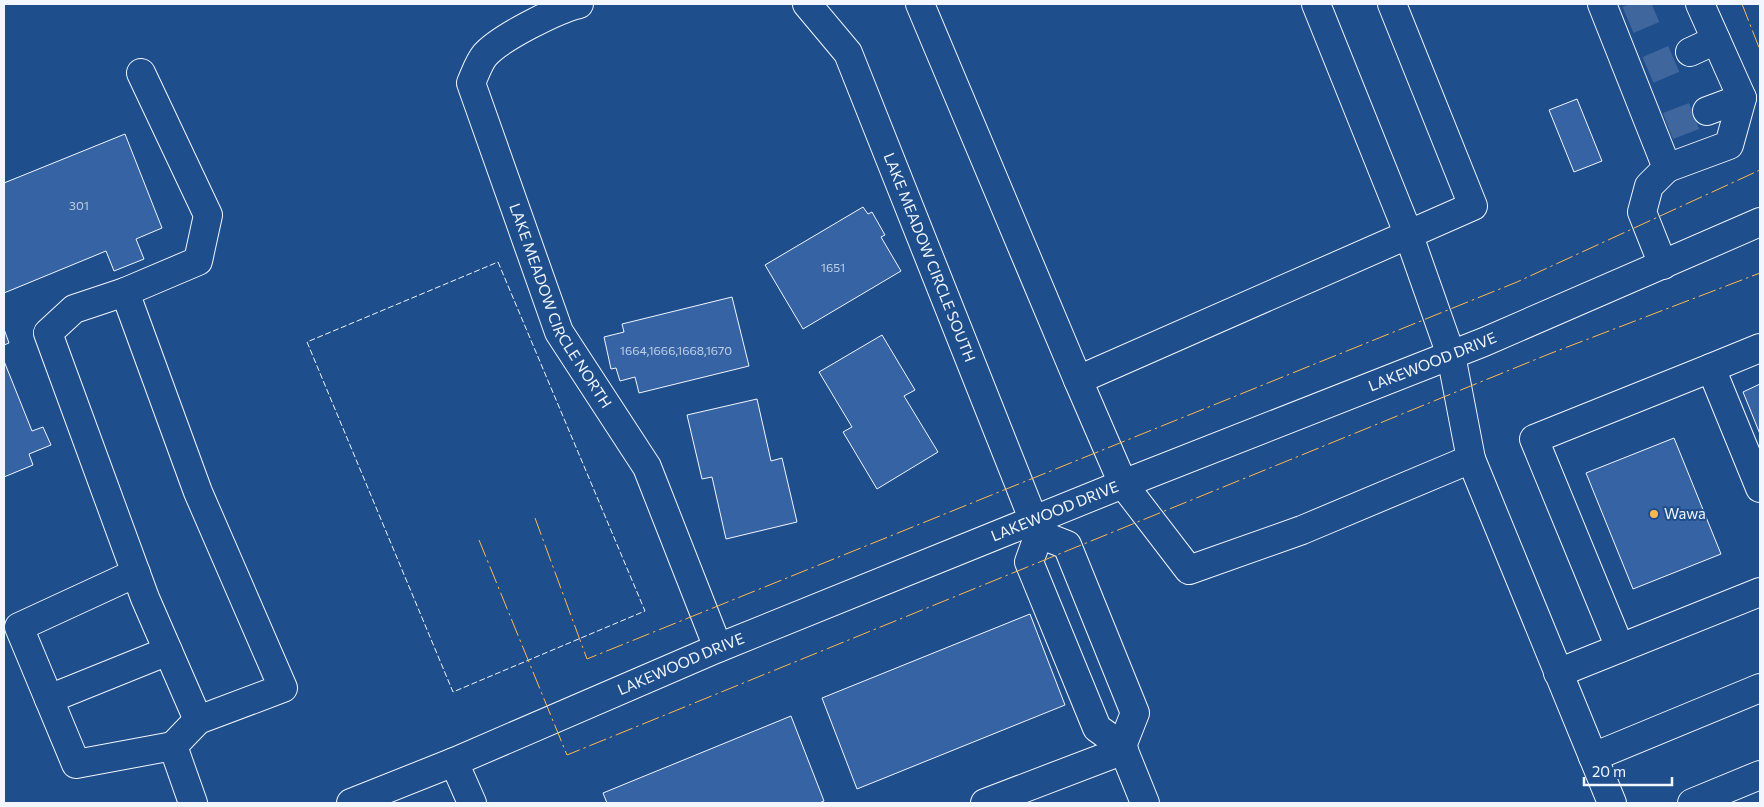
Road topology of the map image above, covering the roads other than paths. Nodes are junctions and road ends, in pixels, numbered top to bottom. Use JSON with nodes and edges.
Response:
{"nodes":[{"id":1,"x":579,"y":4,"type":"edge"},
{"id":2,"x":807,"y":4,"type":"edge"},
{"id":3,"x":920,"y":4,"type":"edge"},
{"id":4,"x":1316,"y":4,"type":"edge"},
{"id":5,"x":1392,"y":4,"type":"edge"},
{"id":6,"x":1700,"y":4,"type":"edge"},
{"id":7,"x":1613,"y":17,"type":"edge"},
{"id":8,"x":1716,"y":40,"type":"junction"},
{"id":9,"x":1690,"y":52,"type":"tunnel mouth"},
{"id":10,"x":141,"y":73,"type":"dead end"},
{"id":11,"x":1742,"y":98,"type":"junction"},
{"id":12,"x":1707,"y":111,"type":"tunnel mouth"},
{"id":13,"x":1667,"y":168,"type":"junction"},
{"id":14,"x":1760,"y":222,"type":"edge"},
{"id":15,"x":1408,"y":233,"type":"junction"},
{"id":16,"x":1663,"y":265,"type":"junction"},
{"id":17,"x":125,"y":292,"type":"junction"},
{"id":18,"x":1760,"y":348,"type":"edge"},
{"id":19,"x":1451,"y":356,"type":"junction"},
{"id":20,"x":1711,"y":368,"type":"junction"},
{"id":21,"x":1078,"y":380,"type":"junction"},
{"id":22,"x":1471,"y":460,"type":"junction"},
{"id":23,"x":1123,"y":484,"type":"junction"},
{"id":24,"x":1760,"y":488,"type":"edge"},
{"id":25,"x":1036,"y":528,"type":"junction"},
{"id":26,"x":136,"y":573,"type":"junction"},
{"id":27,"x":1760,"y":592,"type":"edge"},
{"id":28,"x":718,"y":648,"type":"junction"},
{"id":29,"x":1620,"y":648,"type":"junction"},
{"id":30,"x":168,"y":651,"type":"junction"},
{"id":31,"x":1558,"y":673,"type":"junction"},
{"id":32,"x":1760,"y":688,"type":"edge"},
{"id":33,"x":49,"y":699,"type":"junction"},
{"id":34,"x":198,"y":720,"type":"junction"},
{"id":35,"x":172,"y":746,"type":"junction"},
{"id":36,"x":1123,"y":748,"type":"junction"},
{"id":37,"x":1593,"y":756,"type":"junction"},
{"id":38,"x":454,"y":762,"type":"junction"},
{"id":39,"x":1760,"y":774,"type":"edge"},
{"id":40,"x":193,"y":803,"type":"edge"},
{"id":41,"x":351,"y":803,"type":"edge"},
{"id":42,"x":472,"y":803,"type":"edge"},
{"id":43,"x":985,"y":803,"type":"edge"},
{"id":44,"x":1145,"y":803,"type":"edge"},
{"id":45,"x":1612,"y":803,"type":"edge"},
{"id":46,"x":1692,"y":803,"type":"edge"}],
"edges":[{"from":1,"to":28,"type":"street","name":"LAKE MEADOW CIRCLE NORTH"},
{"from":2,"to":25,"type":"street","name":"LAKE MEADOW CIRCLE SOUTH"},
{"from":3,"to":21,"type":"street"},
{"from":4,"to":15,"type":"street"},
{"from":5,"to":15,"type":"street"},
{"from":6,"to":8,"type":"street"},
{"from":7,"to":13,"type":"street"},
{"from":8,"to":9,"type":"street"},
{"from":8,"to":11,"type":"street"},
{"from":10,"to":17,"type":"street"},
{"from":11,"to":12,"type":"street"},
{"from":11,"to":13,"type":"street"},
{"from":13,"to":16,"type":"street"},
{"from":14,"to":16,"type":"street","name":"LAKEWOOD DRIVE"},
{"from":15,"to":19,"type":"street"},
{"from":15,"to":21,"type":"street"},
{"from":16,"to":19,"type":"street","name":"LAKEWOOD DRIVE"},
{"from":17,"to":26,"type":"street"},
{"from":17,"to":34,"type":"street"},
{"from":18,"to":20,"type":"street"},
{"from":19,"to":22,"type":"street"},
{"from":19,"to":23,"type":"street","name":"LAKEWOOD DRIVE"},
{"from":20,"to":24,"type":"street"},
{"from":20,"to":29,"type":"street"},
{"from":21,"to":23,"type":"street"},
{"from":22,"to":23,"type":"street"},
{"from":22,"to":31,"type":"street"},
{"from":23,"to":25,"type":"street","name":"LAKEWOOD DRIVE"},
{"from":25,"to":28,"type":"street","name":"LAKEWOOD DRIVE"},
{"from":25,"to":36,"type":"street"},
{"from":25,"to":36,"type":"street"},
{"from":26,"to":30,"type":"street"},
{"from":26,"to":33,"type":"street"},
{"from":27,"to":29,"type":"street"},
{"from":28,"to":38,"type":"street","name":"LAKEWOOD DRIVE"},
{"from":29,"to":31,"type":"street"},
{"from":30,"to":33,"type":"street"},
{"from":30,"to":34,"type":"street"},
{"from":31,"to":37,"type":"street"},
{"from":32,"to":37,"type":"street"},
{"from":33,"to":35,"type":"street"},
{"from":34,"to":35,"type":"street"},
{"from":35,"to":40,"type":"street"},
{"from":36,"to":43,"type":"street"},
{"from":36,"to":44,"type":"street"},
{"from":37,"to":45,"type":"street"},
{"from":38,"to":41,"type":"street","name":"LAKEWOOD DRIVE"},
{"from":38,"to":42,"type":"street"},
{"from":39,"to":46,"type":"street"}]}
